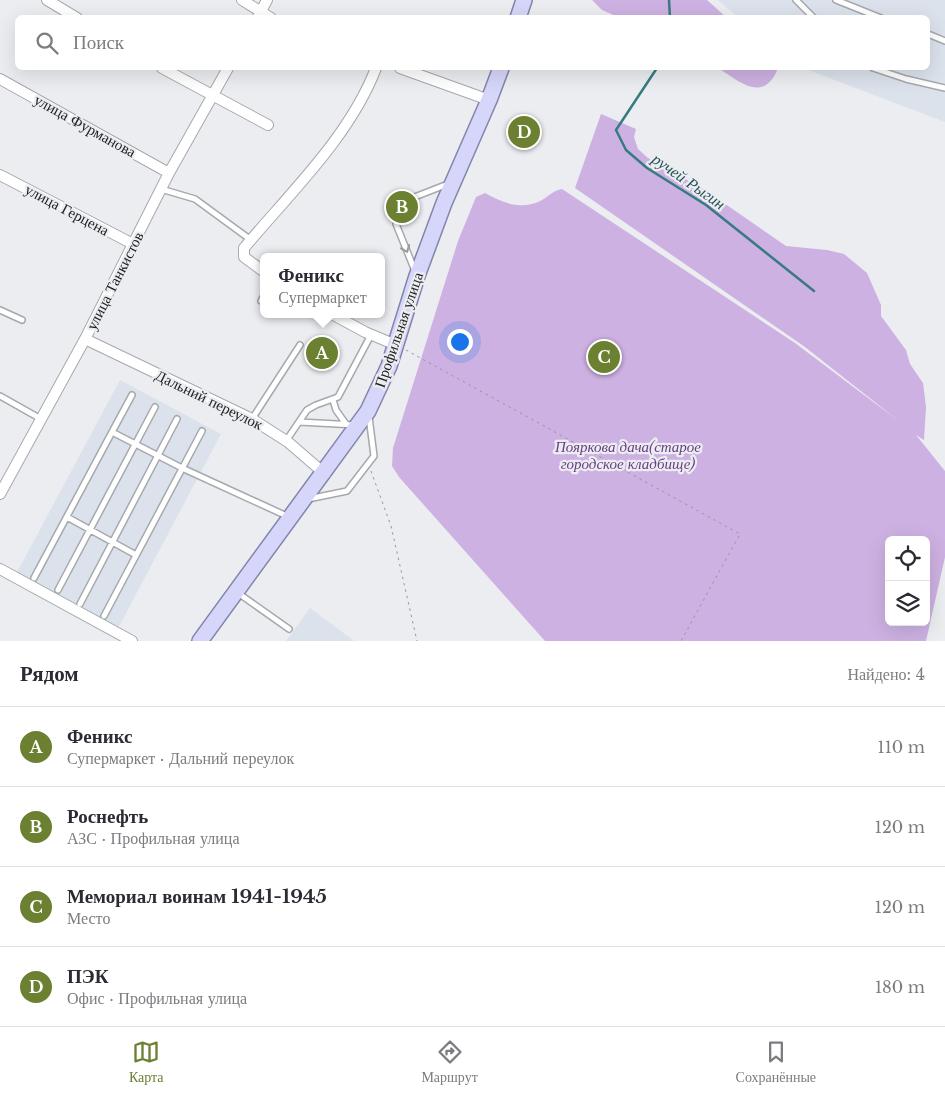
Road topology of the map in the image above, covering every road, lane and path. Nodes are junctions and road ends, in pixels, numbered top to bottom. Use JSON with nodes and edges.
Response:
{"nodes":[{"id":1,"x":47,"y":0,"type":"edge"},
{"id":2,"x":242,"y":0,"type":"edge"},
{"id":3,"x":268,"y":0,"type":"edge"},
{"id":4,"x":524,"y":0,"type":"edge"},
{"id":5,"x":796,"y":0,"type":"edge"},
{"id":6,"x":836,"y":0,"type":"edge"},
{"id":7,"x":72,"y":15,"type":"edge"},
{"id":8,"x":259,"y":15,"type":"edge"},
{"id":9,"x":519,"y":15,"type":"edge"},
{"id":10,"x":811,"y":15,"type":"edge"},
{"id":11,"x":874,"y":15,"type":"edge"},
{"id":12,"x":930,"y":35,"type":"edge"},
{"id":13,"x":945,"y":40,"type":"edge"},
{"id":14,"x":166,"y":70,"type":"edge"},
{"id":15,"x":227,"y":70,"type":"edge"},
{"id":16,"x":375,"y":70,"type":"edge"},
{"id":17,"x":406,"y":70,"type":"edge"},
{"id":18,"x":500,"y":70,"type":"edge"},
{"id":19,"x":879,"y":70,"type":"edge"},
{"id":20,"x":0,"y":80,"type":"edge"},
{"id":21,"x":945,"y":88,"type":"edge"},
{"id":22,"x":211,"y":96,"type":"junction"},
{"id":23,"x":489,"y":100,"type":"junction"},
{"id":24,"x":268,"y":125,"type":"dead end"},
{"id":25,"x":169,"y":173,"type":"junction"},
{"id":26,"x":0,"y":175,"type":"edge"},
{"id":27,"x":453,"y":182,"type":"junction"},
{"id":28,"x":161,"y":189,"type":"junction"},
{"id":29,"x":251,"y":240,"type":"junction"},
{"id":30,"x":134,"y":244,"type":"junction"},
{"id":31,"x":260,"y":269,"type":"edge"},
{"id":32,"x":417,"y":276,"type":"junction"},
{"id":33,"x":0,"y":310,"type":"edge"},
{"id":34,"x":340,"y":318,"type":"edge"},
{"id":35,"x":22,"y":320,"type":"dead end"},
{"id":36,"x":371,"y":334,"type":"junction"},
{"id":37,"x":85,"y":339,"type":"junction"},
{"id":38,"x":300,"y":345,"type":"dead end"},
{"id":39,"x":396,"y":345,"type":"junction"},
{"id":40,"x":132,"y":395,"type":"dead end"},
{"id":41,"x":0,"y":396,"type":"edge"},
{"id":42,"x":333,"y":400,"type":"junction"},
{"id":43,"x":155,"y":407,"type":"dead end"},
{"id":44,"x":368,"y":411,"type":"junction"},
{"id":45,"x":41,"y":419,"type":"junction"},
{"id":46,"x":178,"y":419,"type":"dead end"},
{"id":47,"x":252,"y":420,"type":"junction"},
{"id":48,"x":299,"y":422,"type":"junction"},
{"id":49,"x":352,"y":425,"type":"junction"},
{"id":50,"x":202,"y":431,"type":"dead end"},
{"id":51,"x":112,"y":432,"type":"junction"},
{"id":52,"x":286,"y":441,"type":"junction"},
{"id":53,"x":136,"y":444,"type":"junction"},
{"id":54,"x":159,"y":456,"type":"junction"},
{"id":55,"x":369,"y":464,"type":"junction"},
{"id":56,"x":182,"y":468,"type":"junction"},
{"id":57,"x":325,"y":474,"type":"junction"},
{"id":58,"x":0,"y":494,"type":"edge"},
{"id":59,"x":305,"y":500,"type":"junction"},
{"id":60,"x":67,"y":517,"type":"junction"},
{"id":61,"x":292,"y":518,"type":"junction"},
{"id":62,"x":90,"y":530,"type":"junction"},
{"id":63,"x":113,"y":543,"type":"junction"},
{"id":64,"x":136,"y":555,"type":"junction"},
{"id":65,"x":0,"y":569,"type":"edge"},
{"id":66,"x":34,"y":578,"type":"dead end"},
{"id":67,"x":58,"y":590,"type":"dead end"},
{"id":68,"x":236,"y":592,"type":"junction"},
{"id":69,"x":80,"y":604,"type":"dead end"},
{"id":70,"x":104,"y":616,"type":"dead end"},
{"id":71,"x":288,"y":629,"type":"dead end"},
{"id":72,"x":132,"y":641,"type":"edge"},
{"id":73,"x":200,"y":641,"type":"edge"},
{"id":74,"x":418,"y":641,"type":"edge"},
{"id":75,"x":681,"y":641,"type":"edge"}],
"edges":[{"from":1,"to":7,"type":"street"},
{"from":2,"to":8,"type":"street"},
{"from":3,"to":8,"type":"street"},
{"from":4,"to":9,"type":"main road"},
{"from":5,"to":10,"type":"lane"},
{"from":6,"to":11,"type":"lane"},
{"from":12,"to":13,"type":"lane"},
{"from":14,"to":22,"type":"street"},
{"from":15,"to":22,"type":"street","name":"улица Танкистов"},
{"from":16,"to":29,"type":"street"},
{"from":17,"to":23,"type":"street"},
{"from":18,"to":23,"type":"main road","name":"Профильная улица"},
{"from":19,"to":21,"type":"lane"},
{"from":20,"to":25,"type":"street","name":"улица Фурманова"},
{"from":22,"to":24,"type":"street"},
{"from":22,"to":25,"type":"street","name":"улица Танкистов"},
{"from":23,"to":27,"type":"main road","name":"Профильная улица"},
{"from":25,"to":28,"type":"street","name":"улица Танкистов"},
{"from":26,"to":30,"type":"street","name":"улица Герцена"},
{"from":27,"to":32,"type":"main road","name":"Профильная улица"},
{"from":27,"to":32,"type":"lane","one_way":true},
{"from":28,"to":29,"type":"lane"},
{"from":28,"to":30,"type":"street","name":"улица Танкистов"},
{"from":29,"to":31,"type":"street"},
{"from":30,"to":37,"type":"street","name":"улица Танкистов"},
{"from":32,"to":39,"type":"main road","name":"Профильная улица"},
{"from":33,"to":35,"type":"lane"},
{"from":34,"to":36,"type":"street"},
{"from":36,"to":39,"type":"street"},
{"from":36,"to":42,"type":"lane"},
{"from":37,"to":45,"type":"street","name":"улица Танкистов"},
{"from":37,"to":47,"type":"street","name":"Дальний переулок"},
{"from":38,"to":47,"type":"lane"},
{"from":39,"to":44,"type":"main road","name":"Профильная улица"},
{"from":39,"to":75,"type":"path"},
{"from":40,"to":51,"type":"lane"},
{"from":41,"to":45,"type":"lane"},
{"from":42,"to":48,"type":"lane"},
{"from":42,"to":49,"type":"lane"},
{"from":43,"to":53,"type":"lane"},
{"from":44,"to":49,"type":"main road","name":"Профильная улица"},
{"from":44,"to":55,"type":"lane"},
{"from":45,"to":58,"type":"street","name":"улица Танкистов"},
{"from":46,"to":54,"type":"lane"},
{"from":47,"to":52,"type":"street","name":"Дальний переулок"},
{"from":48,"to":49,"type":"lane"},
{"from":48,"to":52,"type":"lane"},
{"from":49,"to":57,"type":"main road","name":"Профильная улица"},
{"from":50,"to":56,"type":"lane"},
{"from":51,"to":53,"type":"lane"},
{"from":51,"to":60,"type":"lane"},
{"from":52,"to":57,"type":"street","name":"Дальний переулок"},
{"from":53,"to":54,"type":"lane"},
{"from":53,"to":62,"type":"lane"},
{"from":54,"to":56,"type":"lane"},
{"from":54,"to":63,"type":"lane"},
{"from":55,"to":59,"type":"lane"},
{"from":55,"to":74,"type":"path"},
{"from":56,"to":61,"type":"lane"},
{"from":56,"to":64,"type":"lane"},
{"from":57,"to":59,"type":"main road","name":"Профильная улица"},
{"from":59,"to":61,"type":"main road","name":"Профильная улица"},
{"from":60,"to":62,"type":"lane"},
{"from":60,"to":66,"type":"lane"},
{"from":61,"to":68,"type":"main road","name":"Профильная улица"},
{"from":62,"to":63,"type":"lane"},
{"from":62,"to":67,"type":"lane"},
{"from":63,"to":64,"type":"lane"},
{"from":63,"to":69,"type":"lane"},
{"from":64,"to":70,"type":"lane"},
{"from":65,"to":72,"type":"street"},
{"from":68,"to":71,"type":"lane"},
{"from":68,"to":73,"type":"main road","name":"Профильная улица"}]}
